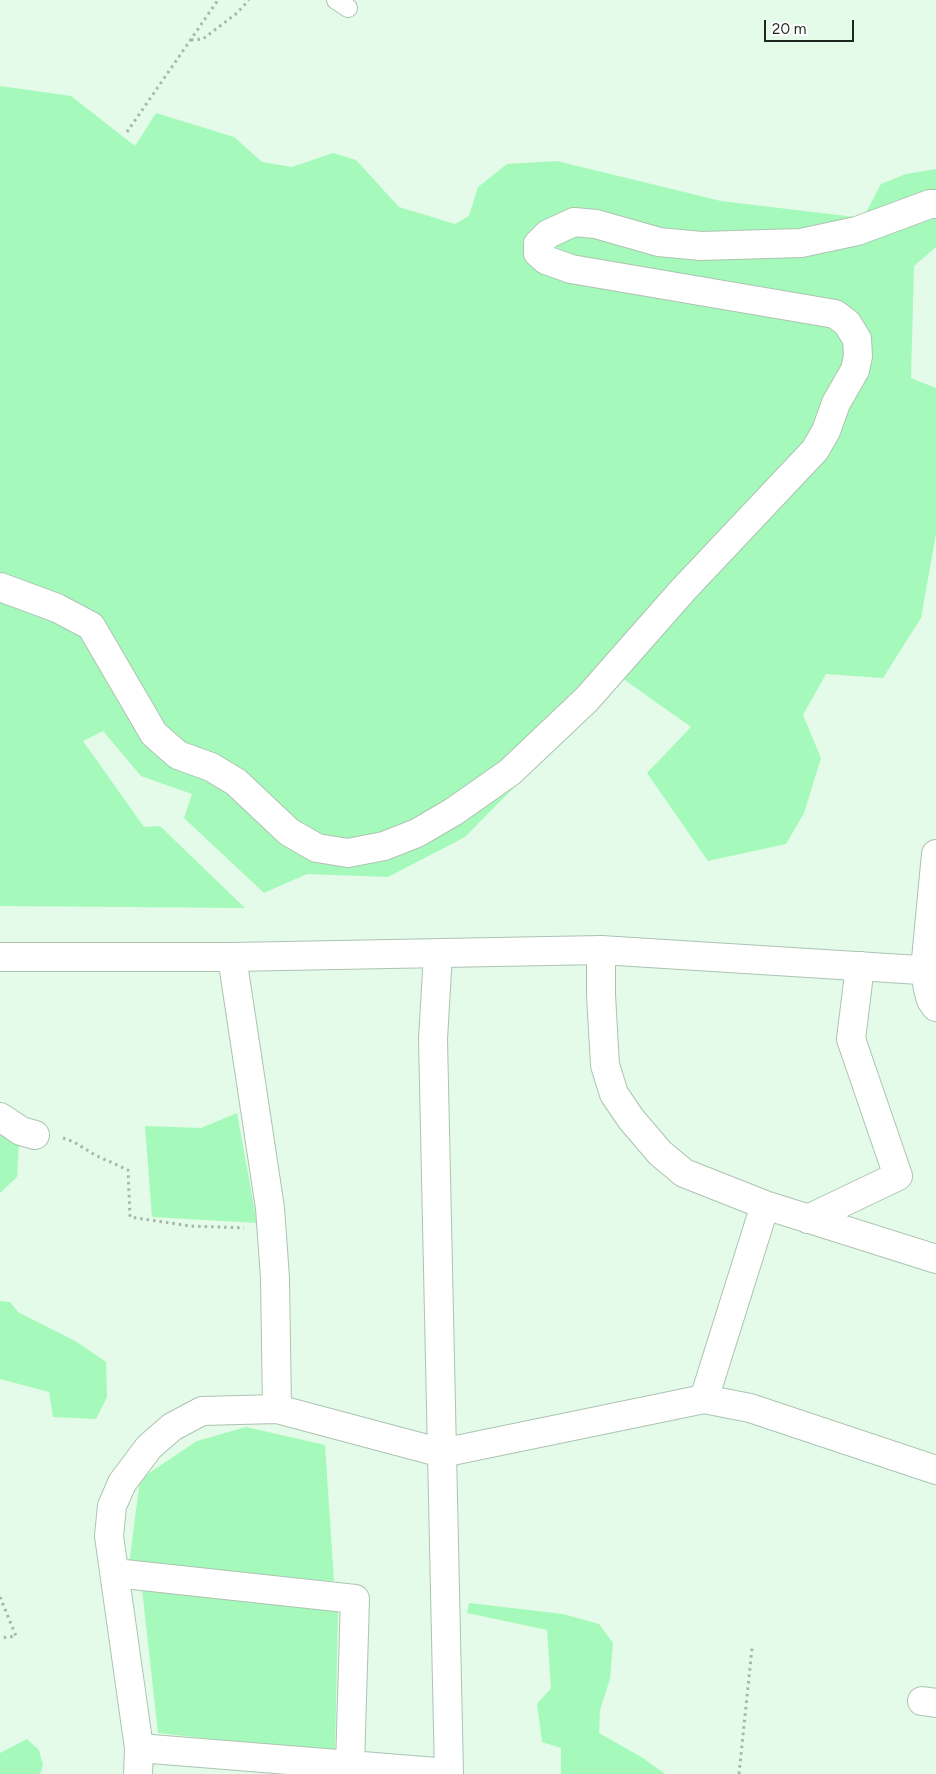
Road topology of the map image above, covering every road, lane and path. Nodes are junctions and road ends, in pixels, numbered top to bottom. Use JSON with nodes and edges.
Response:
{"nodes":[{"id":1,"x":218,"y":0,"type":"edge"},
{"id":2,"x":249,"y":0,"type":"edge"},
{"id":3,"x":190,"y":40,"type":"junction"},
{"id":4,"x":127,"y":132,"type":"dead end"},
{"id":5,"x":936,"y":204,"type":"edge"},
{"id":6,"x":0,"y":587,"type":"edge"},
{"id":7,"x":936,"y":854,"type":"edge"},
{"id":8,"x":601,"y":950,"type":"junction"},
{"id":9,"x":438,"y":954,"type":"junction"},
{"id":10,"x":0,"y":957,"type":"edge"},
{"id":11,"x":232,"y":957,"type":"junction"},
{"id":12,"x":860,"y":966,"type":"junction"},
{"id":13,"x":931,"y":970,"type":"edge"},
{"id":14,"x":936,"y":1008,"type":"edge"},
{"id":15,"x":0,"y":1117,"type":"edge"},
{"id":16,"x":35,"y":1135,"type":"joint"},
{"id":17,"x":765,"y":1205,"type":"junction"},
{"id":18,"x":808,"y":1218,"type":"junction"},
{"id":19,"x":272,"y":1229,"type":"junction"},
{"id":20,"x":936,"y":1259,"type":"edge"},
{"id":21,"x":704,"y":1399,"type":"junction"},
{"id":22,"x":277,"y":1409,"type":"junction"},
{"id":23,"x":442,"y":1453,"type":"junction"},
{"id":24,"x":936,"y":1470,"type":"edge"},
{"id":25,"x":114,"y":1573,"type":"junction"},
{"id":26,"x":0,"y":1597,"type":"edge"},
{"id":27,"x":0,"y":1638,"type":"edge"},
{"id":28,"x":752,"y":1648,"type":"dead end"},
{"id":29,"x":138,"y":1761,"type":"edge"},
{"id":30,"x":350,"y":1765,"type":"junction"},
{"id":31,"x":449,"y":1774,"type":"edge"},
{"id":32,"x":739,"y":1774,"type":"edge"}],
"edges":[{"from":1,"to":3,"type":"path"},
{"from":2,"to":3,"type":"path"},
{"from":3,"to":4,"type":"path"},
{"from":5,"to":6,"type":"street"},
{"from":7,"to":13,"type":"street"},
{"from":8,"to":9,"type":"street"},
{"from":8,"to":12,"type":"street"},
{"from":8,"to":17,"type":"street"},
{"from":9,"to":11,"type":"street"},
{"from":9,"to":23,"type":"street"},
{"from":10,"to":11,"type":"street"},
{"from":11,"to":19,"type":"street"},
{"from":12,"to":13,"type":"street"},
{"from":12,"to":18,"type":"street"},
{"from":13,"to":14,"type":"street"},
{"from":15,"to":16,"type":"street"},
{"from":16,"to":19,"type":"path"},
{"from":17,"to":18,"type":"street"},
{"from":17,"to":21,"type":"street"},
{"from":18,"to":20,"type":"street"},
{"from":19,"to":22,"type":"street"},
{"from":21,"to":23,"type":"street"},
{"from":21,"to":24,"type":"street"},
{"from":22,"to":23,"type":"street"},
{"from":22,"to":25,"type":"street"},
{"from":23,"to":31,"type":"street"},
{"from":25,"to":29,"type":"street"},
{"from":25,"to":30,"type":"street"},
{"from":26,"to":27,"type":"path"},
{"from":28,"to":32,"type":"path"},
{"from":29,"to":30,"type":"street"},
{"from":30,"to":31,"type":"street"}]}
